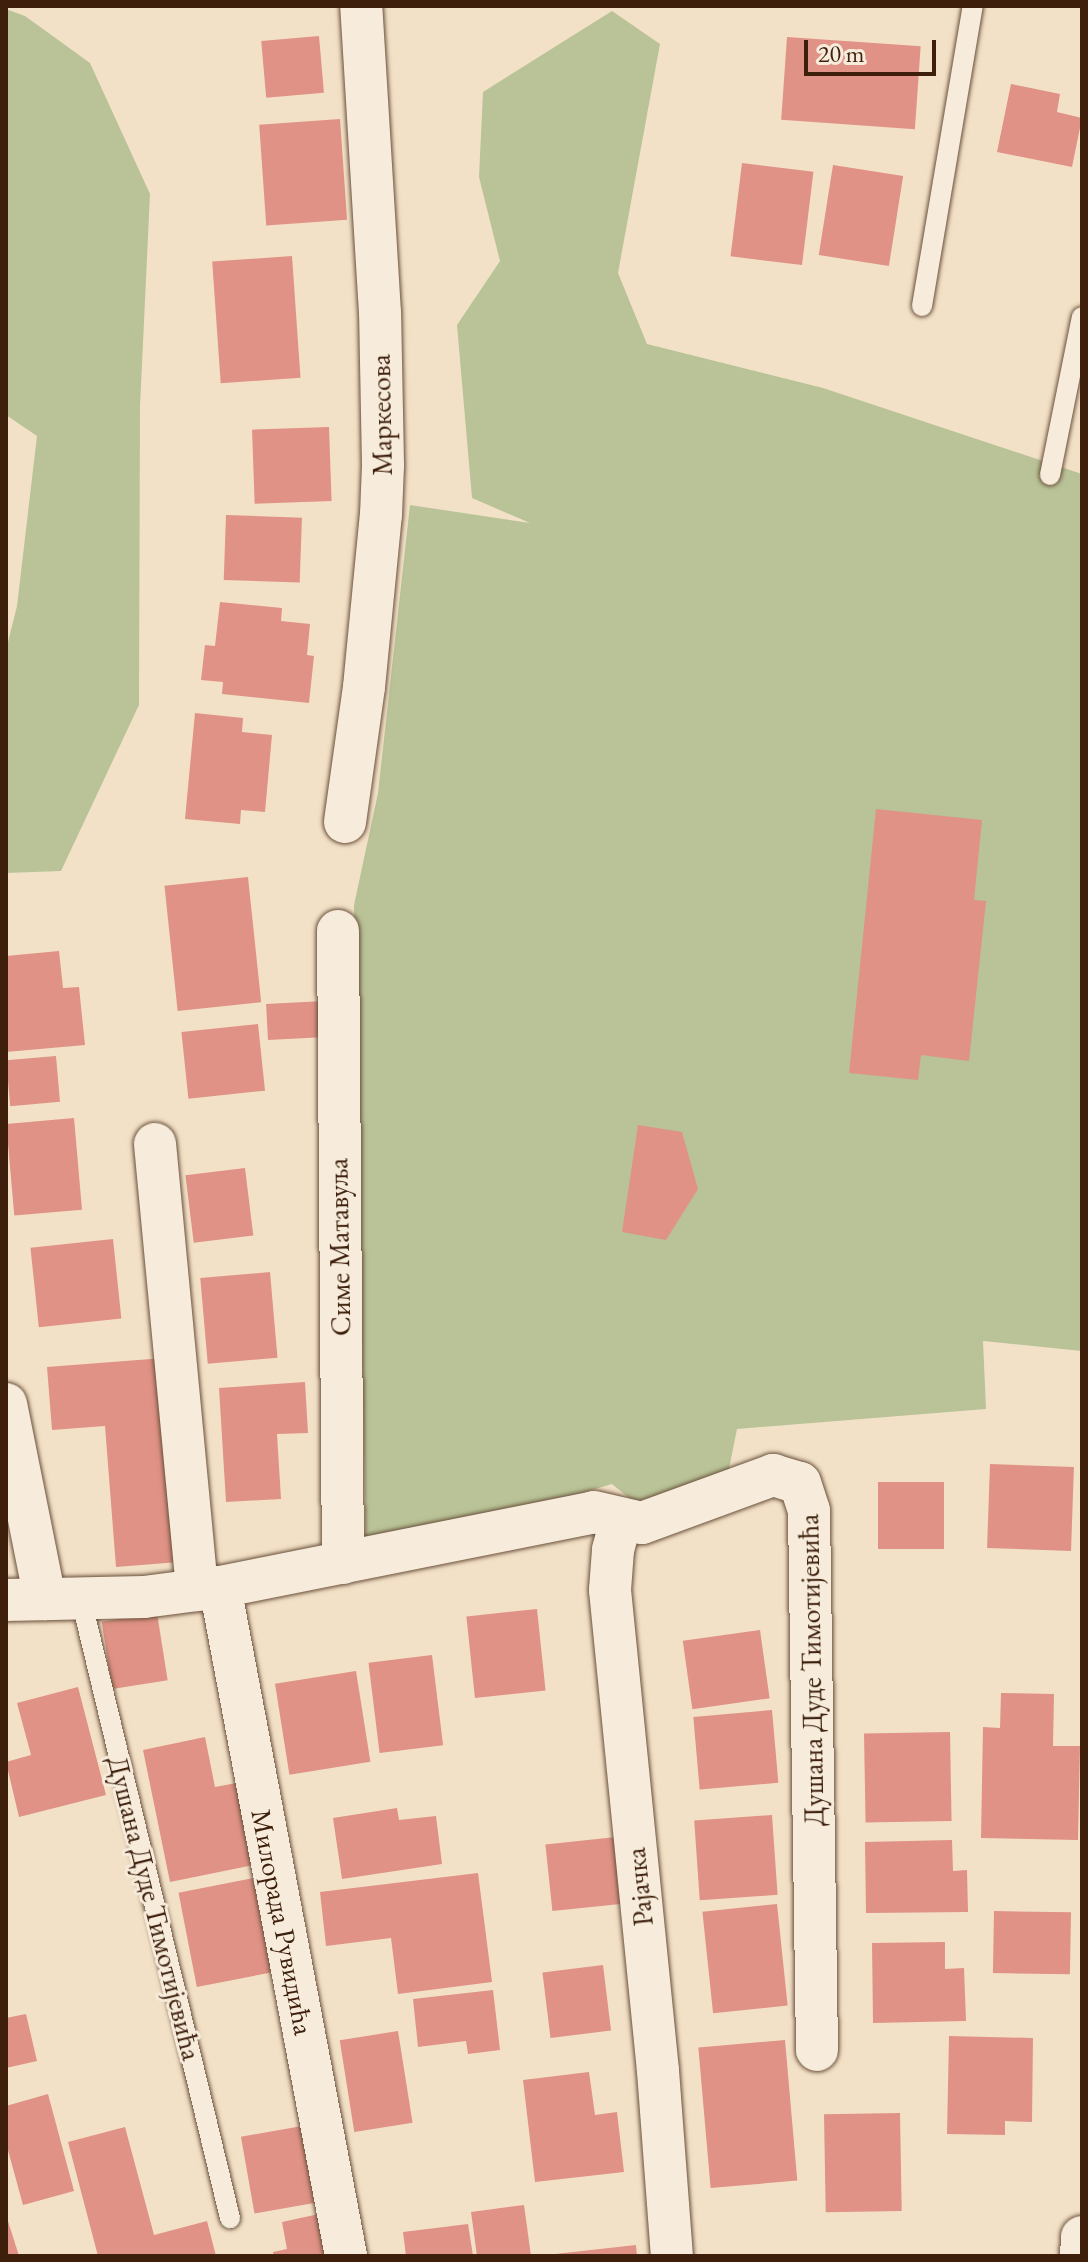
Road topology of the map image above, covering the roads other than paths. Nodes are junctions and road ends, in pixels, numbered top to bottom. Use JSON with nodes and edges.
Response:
{"nodes":[{"id":1,"x":361,"y":6,"type":"edge"},
{"id":2,"x":973,"y":6,"type":"edge"},
{"id":3,"x":922,"y":306,"type":"dead end"},
{"id":4,"x":1082,"y":317,"type":"edge"},
{"id":5,"x":1050,"y":475,"type":"dead end"},
{"id":6,"x":345,"y":822,"type":"dead end"},
{"id":7,"x":338,"y":931,"type":"dead end"},
{"id":8,"x":155,"y":1144,"type":"dead end"},
{"id":9,"x":6,"y":1404,"type":"edge"},
{"id":10,"x":621,"y":1520,"type":"junction"},
{"id":11,"x":343,"y":1563,"type":"junction"},
{"id":12,"x":209,"y":1589,"type":"junction"},
{"id":13,"x":44,"y":1599,"type":"edge"},
{"id":14,"x":817,"y":2050,"type":"dead end"},
{"id":15,"x":230,"y":2218,"type":"dead end"},
{"id":16,"x":1082,"y":2237,"type":"edge"},
{"id":17,"x":346,"y":2256,"type":"edge"},
{"id":18,"x":672,"y":2256,"type":"edge"},
{"id":19,"x":1081,"y":2256,"type":"edge"}],
"edges":[{"from":1,"to":6,"type":"street","name":"Маркесова"},
{"from":2,"to":3,"type":"lane"},
{"from":4,"to":5,"type":"lane"},
{"from":7,"to":11,"type":"street","name":"Симе Матавуља"},
{"from":8,"to":12,"type":"street"},
{"from":9,"to":13,"type":"street","name":"Душана Дуде Тимотијевића"},
{"from":10,"to":11,"type":"street","name":"Душана Дуде Тимотијевића"},
{"from":10,"to":14,"type":"street","name":"Душана Дуде Тимотијевића"},
{"from":10,"to":18,"type":"street","name":"Рајачка"},
{"from":11,"to":12,"type":"street","name":"Душана Дуде Тимотијевића"},
{"from":12,"to":13,"type":"street","name":"Душана Дуде Тимотијевића"},
{"from":12,"to":17,"type":"street","name":"Милорада Рувидића"},
{"from":13,"to":15,"type":"lane","name":"Душана Дуде Тимотијевића"},
{"from":16,"to":19,"type":"street"}]}
